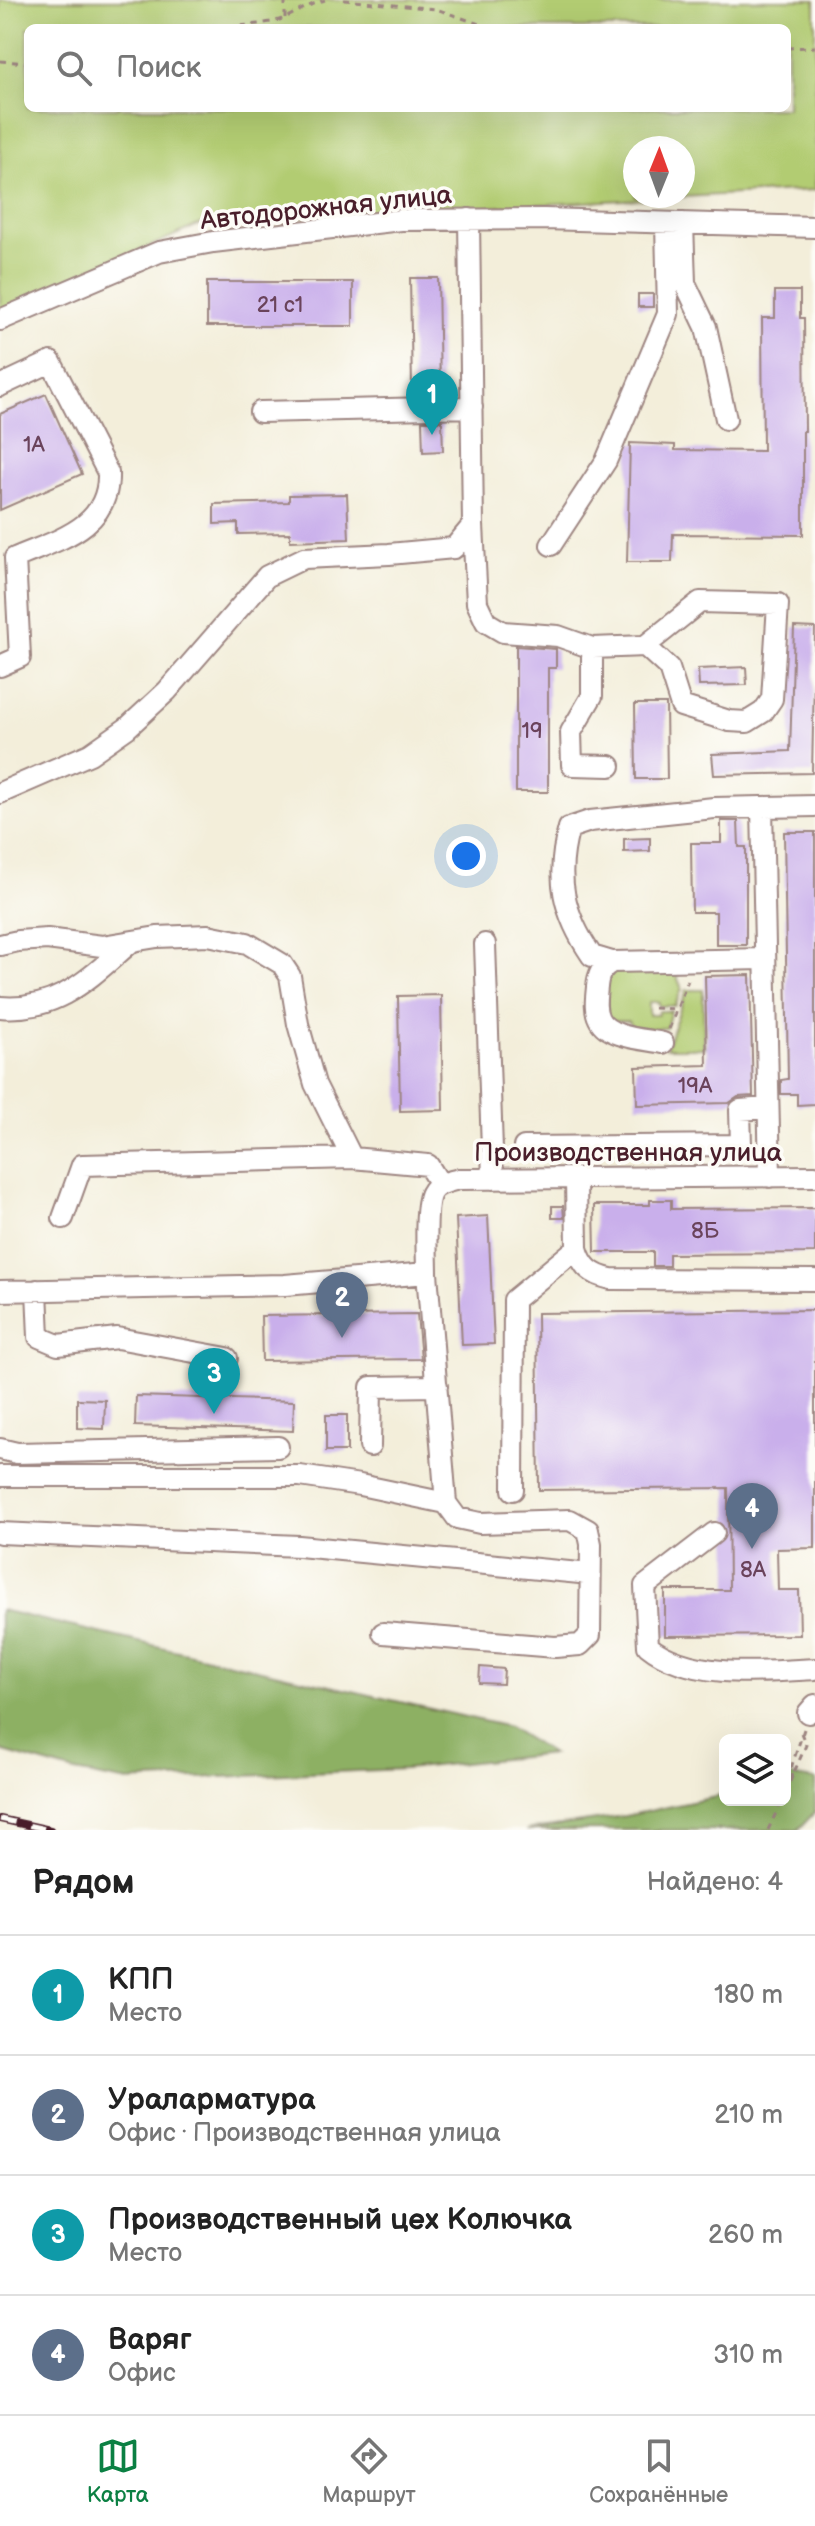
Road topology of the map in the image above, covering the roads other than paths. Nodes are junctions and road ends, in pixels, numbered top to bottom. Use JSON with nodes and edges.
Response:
{"nodes":[{"id":1,"x":469,"y":219,"type":"junction"},
{"id":2,"x":675,"y":223,"type":"junction"},
{"id":3,"x":815,"y":227,"type":"edge"},
{"id":4,"x":0,"y":320,"type":"edge"},
{"id":5,"x":0,"y":386,"type":"edge"},
{"id":6,"x":472,"y":407,"type":"junction"},
{"id":7,"x":260,"y":412,"type":"dead end"},
{"id":8,"x":726,"y":419,"type":"dead end"},
{"id":9,"x":473,"y":525,"type":"junction"},
{"id":10,"x":551,"y":545,"type":"dead end"},
{"id":11,"x":645,"y":646,"type":"junction"},
{"id":12,"x":592,"y":648,"type":"junction"},
{"id":13,"x":0,"y":666,"type":"edge"},
{"id":14,"x":610,"y":766,"type":"dead end"},
{"id":15,"x":0,"y":793,"type":"edge"},
{"id":16,"x":815,"y":806,"type":"edge"},
{"id":17,"x":762,"y":807,"type":"junction"},
{"id":18,"x":130,"y":943,"type":"junction"},
{"id":19,"x":485,"y":944,"type":"dead end"},
{"id":20,"x":0,"y":945,"type":"edge"},
{"id":21,"x":765,"y":959,"type":"junction"},
{"id":22,"x":612,"y":962,"type":"junction"},
{"id":23,"x":0,"y":1007,"type":"edge"},
{"id":24,"x":663,"y":1043,"type":"road end"},
{"id":25,"x":768,"y":1108,"type":"junction"},
{"id":26,"x":524,"y":1147,"type":"dead end"},
{"id":27,"x":352,"y":1158,"type":"junction"},
{"id":28,"x":815,"y":1176,"type":"edge"},
{"id":29,"x":770,"y":1177,"type":"junction"},
{"id":30,"x":493,"y":1179,"type":"junction"},
{"id":31,"x":576,"y":1180,"type":"junction"},
{"id":32,"x":440,"y":1184,"type":"junction"},
{"id":33,"x":63,"y":1218,"type":"dead end"},
{"id":34,"x":577,"y":1248,"type":"junction"},
{"id":35,"x":427,"y":1273,"type":"junction"},
{"id":36,"x":815,"y":1280,"type":"edge"},
{"id":37,"x":37,"y":1290,"type":"junction"},
{"id":38,"x":0,"y":1291,"type":"edge"},
{"id":39,"x":227,"y":1358,"type":"dead end"},
{"id":40,"x":437,"y":1386,"type":"junction"},
{"id":41,"x":370,"y":1446,"type":"dead end"},
{"id":42,"x":278,"y":1447,"type":"dead end"},
{"id":43,"x":0,"y":1449,"type":"edge"},
{"id":44,"x":0,"y":1476,"type":"edge"},
{"id":45,"x":513,"y":1490,"type":"dead end"},
{"id":46,"x":446,"y":1503,"type":"junction"},
{"id":47,"x":0,"y":1533,"type":"edge"},
{"id":48,"x":714,"y":1533,"type":"dead end"},
{"id":49,"x":590,"y":1574,"type":"junction"},
{"id":50,"x":383,"y":1633,"type":"dead end"},
{"id":51,"x":815,"y":1669,"type":"edge"}],
"edges":[{"from":1,"to":2,"type":"street","name":"Автодорожная улица"},
{"from":1,"to":4,"type":"street","name":"Автодорожная улица"},
{"from":1,"to":6,"type":"street"},
{"from":2,"to":3,"type":"street","name":"Автодорожная улица"},
{"from":2,"to":8,"type":"street"},
{"from":2,"to":10,"type":"street"},
{"from":5,"to":13,"type":"street"},
{"from":6,"to":7,"type":"street"},
{"from":6,"to":9,"type":"street"},
{"from":9,"to":12,"type":"street"},
{"from":9,"to":15,"type":"street"},
{"from":11,"to":11,"type":"street"},
{"from":11,"to":12,"type":"street"},
{"from":12,"to":14,"type":"street"},
{"from":16,"to":17,"type":"street"},
{"from":17,"to":21,"type":"street"},
{"from":17,"to":22,"type":"street"},
{"from":18,"to":20,"type":"street"},
{"from":18,"to":23,"type":"street"},
{"from":18,"to":27,"type":"street"},
{"from":19,"to":30,"type":"street"},
{"from":21,"to":22,"type":"street"},
{"from":21,"to":25,"type":"street"},
{"from":22,"to":24,"type":"street"},
{"from":25,"to":26,"type":"street"},
{"from":25,"to":29,"type":"street"},
{"from":27,"to":32,"type":"street"},
{"from":27,"to":33,"type":"street"},
{"from":28,"to":29,"type":"street","name":"Производственная улица"},
{"from":29,"to":31,"type":"street","name":"Производственная улица"},
{"from":30,"to":31,"type":"street","name":"Производственная улица"},
{"from":30,"to":32,"type":"street","name":"Производственная улица"},
{"from":31,"to":34,"type":"street"},
{"from":32,"to":35,"type":"street","name":"Производственная улица"},
{"from":34,"to":36,"type":"street"},
{"from":34,"to":45,"type":"street"},
{"from":35,"to":37,"type":"street"},
{"from":35,"to":40,"type":"street","name":"Производственная улица"},
{"from":37,"to":38,"type":"street"},
{"from":37,"to":39,"type":"street"},
{"from":40,"to":41,"type":"street"},
{"from":40,"to":46,"type":"street","name":"Производственная улица"},
{"from":42,"to":43,"type":"street"},
{"from":44,"to":46,"type":"street"},
{"from":46,"to":49,"type":"street"},
{"from":47,"to":49,"type":"street"},
{"from":48,"to":51,"type":"street"},
{"from":49,"to":50,"type":"street"}]}
